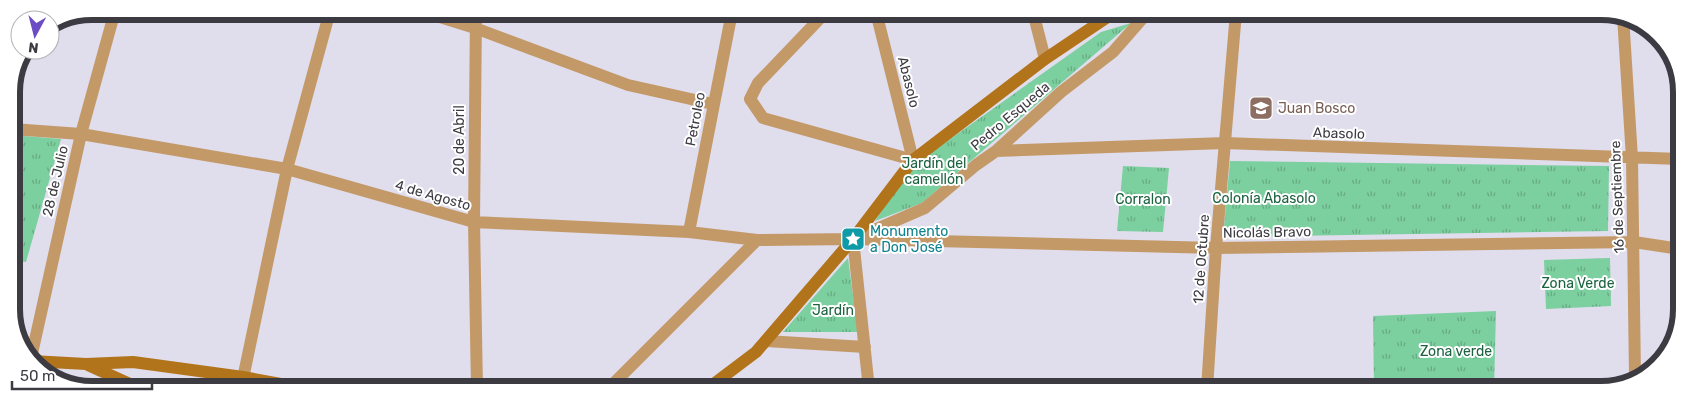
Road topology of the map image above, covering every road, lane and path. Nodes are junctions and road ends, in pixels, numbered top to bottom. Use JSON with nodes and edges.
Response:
{"nodes":[{"id":1,"x":113,"y":20,"type":"edge"},
{"id":2,"x":328,"y":20,"type":"edge"},
{"id":3,"x":450,"y":20,"type":"edge"},
{"id":4,"x":476,"y":20,"type":"edge"},
{"id":5,"x":730,"y":20,"type":"edge"},
{"id":6,"x":818,"y":20,"type":"edge"},
{"id":7,"x":878,"y":20,"type":"edge"},
{"id":8,"x":1035,"y":20,"type":"edge"},
{"id":9,"x":1103,"y":20,"type":"edge"},
{"id":10,"x":1141,"y":20,"type":"edge"},
{"id":11,"x":1235,"y":20,"type":"edge"},
{"id":12,"x":1623,"y":24,"type":"edge"},
{"id":13,"x":475,"y":28,"type":"junction"},
{"id":14,"x":1045,"y":60,"type":"junction"},
{"id":15,"x":713,"y":104,"type":"junction"},
{"id":16,"x":20,"y":130,"type":"edge"},
{"id":17,"x":81,"y":134,"type":"junction"},
{"id":18,"x":1225,"y":143,"type":"junction"},
{"id":19,"x":996,"y":151,"type":"junction"},
{"id":20,"x":1632,"y":158,"type":"junction"},
{"id":21,"x":1673,"y":159,"type":"edge"},
{"id":22,"x":913,"y":160,"type":"junction"},
{"id":23,"x":287,"y":170,"type":"junction"},
{"id":24,"x":474,"y":222,"type":"junction"},
{"id":25,"x":689,"y":232,"type":"junction"},
{"id":26,"x":853,"y":239,"type":"junction"},
{"id":27,"x":758,"y":240,"type":"junction"},
{"id":28,"x":1634,"y":242,"type":"junction"},
{"id":29,"x":1216,"y":248,"type":"junction"},
{"id":30,"x":1673,"y":248,"type":"edge"},
{"id":31,"x":766,"y":341,"type":"junction"},
{"id":32,"x":865,"y":348,"type":"junction"},
{"id":33,"x":34,"y":351,"type":"edge"},
{"id":34,"x":42,"y":361,"type":"edge"},
{"id":35,"x":86,"y":364,"type":"junction"},
{"id":36,"x":1635,"y":372,"type":"edge"},
{"id":37,"x":123,"y":381,"type":"edge"},
{"id":38,"x":232,"y":381,"type":"edge"},
{"id":39,"x":242,"y":381,"type":"edge"},
{"id":40,"x":477,"y":381,"type":"edge"},
{"id":41,"x":616,"y":381,"type":"edge"},
{"id":42,"x":718,"y":381,"type":"edge"},
{"id":43,"x":868,"y":381,"type":"edge"},
{"id":44,"x":1208,"y":381,"type":"edge"}],
"edges":[{"from":1,"to":17,"type":"street","name":"28 de Julio"},
{"from":2,"to":23,"type":"street"},
{"from":3,"to":13,"type":"street"},
{"from":4,"to":13,"type":"street","name":"20 de Abril"},
{"from":5,"to":15,"type":"street","name":"Petroleo"},
{"from":6,"to":22,"type":"street"},
{"from":7,"to":22,"type":"street","name":"Abasolo"},
{"from":8,"to":14,"type":"street"},
{"from":9,"to":14,"type":"street","name":"Pedro Esqueda"},
{"from":10,"to":19,"type":"street","name":"Pedro Esqueda"},
{"from":11,"to":18,"type":"street","name":"12 de Octubre"},
{"from":12,"to":20,"type":"street","name":"16 de Septiembre"},
{"from":13,"to":15,"type":"street"},
{"from":13,"to":24,"type":"street","name":"20 de Abril"},
{"from":14,"to":22,"type":"street","name":"Pedro Esqueda"},
{"from":15,"to":25,"type":"street","name":"Petroleo"},
{"from":16,"to":17,"type":"street","name":"4 de Agosto"},
{"from":17,"to":23,"type":"street","name":"4 de Agosto"},
{"from":17,"to":33,"type":"street","name":"28 de Julio"},
{"from":18,"to":19,"type":"street","name":"Abasolo"},
{"from":18,"to":20,"type":"street","name":"Abasolo"},
{"from":18,"to":29,"type":"street","name":"12 de Octubre"},
{"from":19,"to":26,"type":"street","name":"Pedro Esqueda"},
{"from":20,"to":21,"type":"street","name":"Abasolo"},
{"from":20,"to":28,"type":"street","name":"16 de Septiembre"},
{"from":22,"to":26,"type":"street","name":"Pedro Esqueda"},
{"from":23,"to":24,"type":"street","name":"4 de Agosto"},
{"from":23,"to":39,"type":"street"},
{"from":24,"to":25,"type":"street","name":"4 de Agosto"},
{"from":24,"to":40,"type":"street","name":"20 de Abril"},
{"from":25,"to":27,"type":"street","name":"4 de Agosto"},
{"from":26,"to":27,"type":"street","name":"4 de Agosto"},
{"from":26,"to":29,"type":"street","name":"Nicolás Bravo"},
{"from":26,"to":31,"type":"street","name":"Pedro Esqueda"},
{"from":26,"to":32,"type":"street"},
{"from":27,"to":41,"type":"street"},
{"from":28,"to":29,"type":"street","name":"Nicolás Bravo"},
{"from":28,"to":30,"type":"street","name":"Nicolás Bravo"},
{"from":28,"to":36,"type":"street","name":"16 de Septiembre"},
{"from":29,"to":44,"type":"street","name":"12 de Octubre"},
{"from":31,"to":32,"type":"street"},
{"from":31,"to":42,"type":"street","name":"Pedro Esqueda"},
{"from":32,"to":43,"type":"street"},
{"from":34,"to":35,"type":"street"},
{"from":35,"to":37,"type":"street"},
{"from":35,"to":38,"type":"street"}]}
